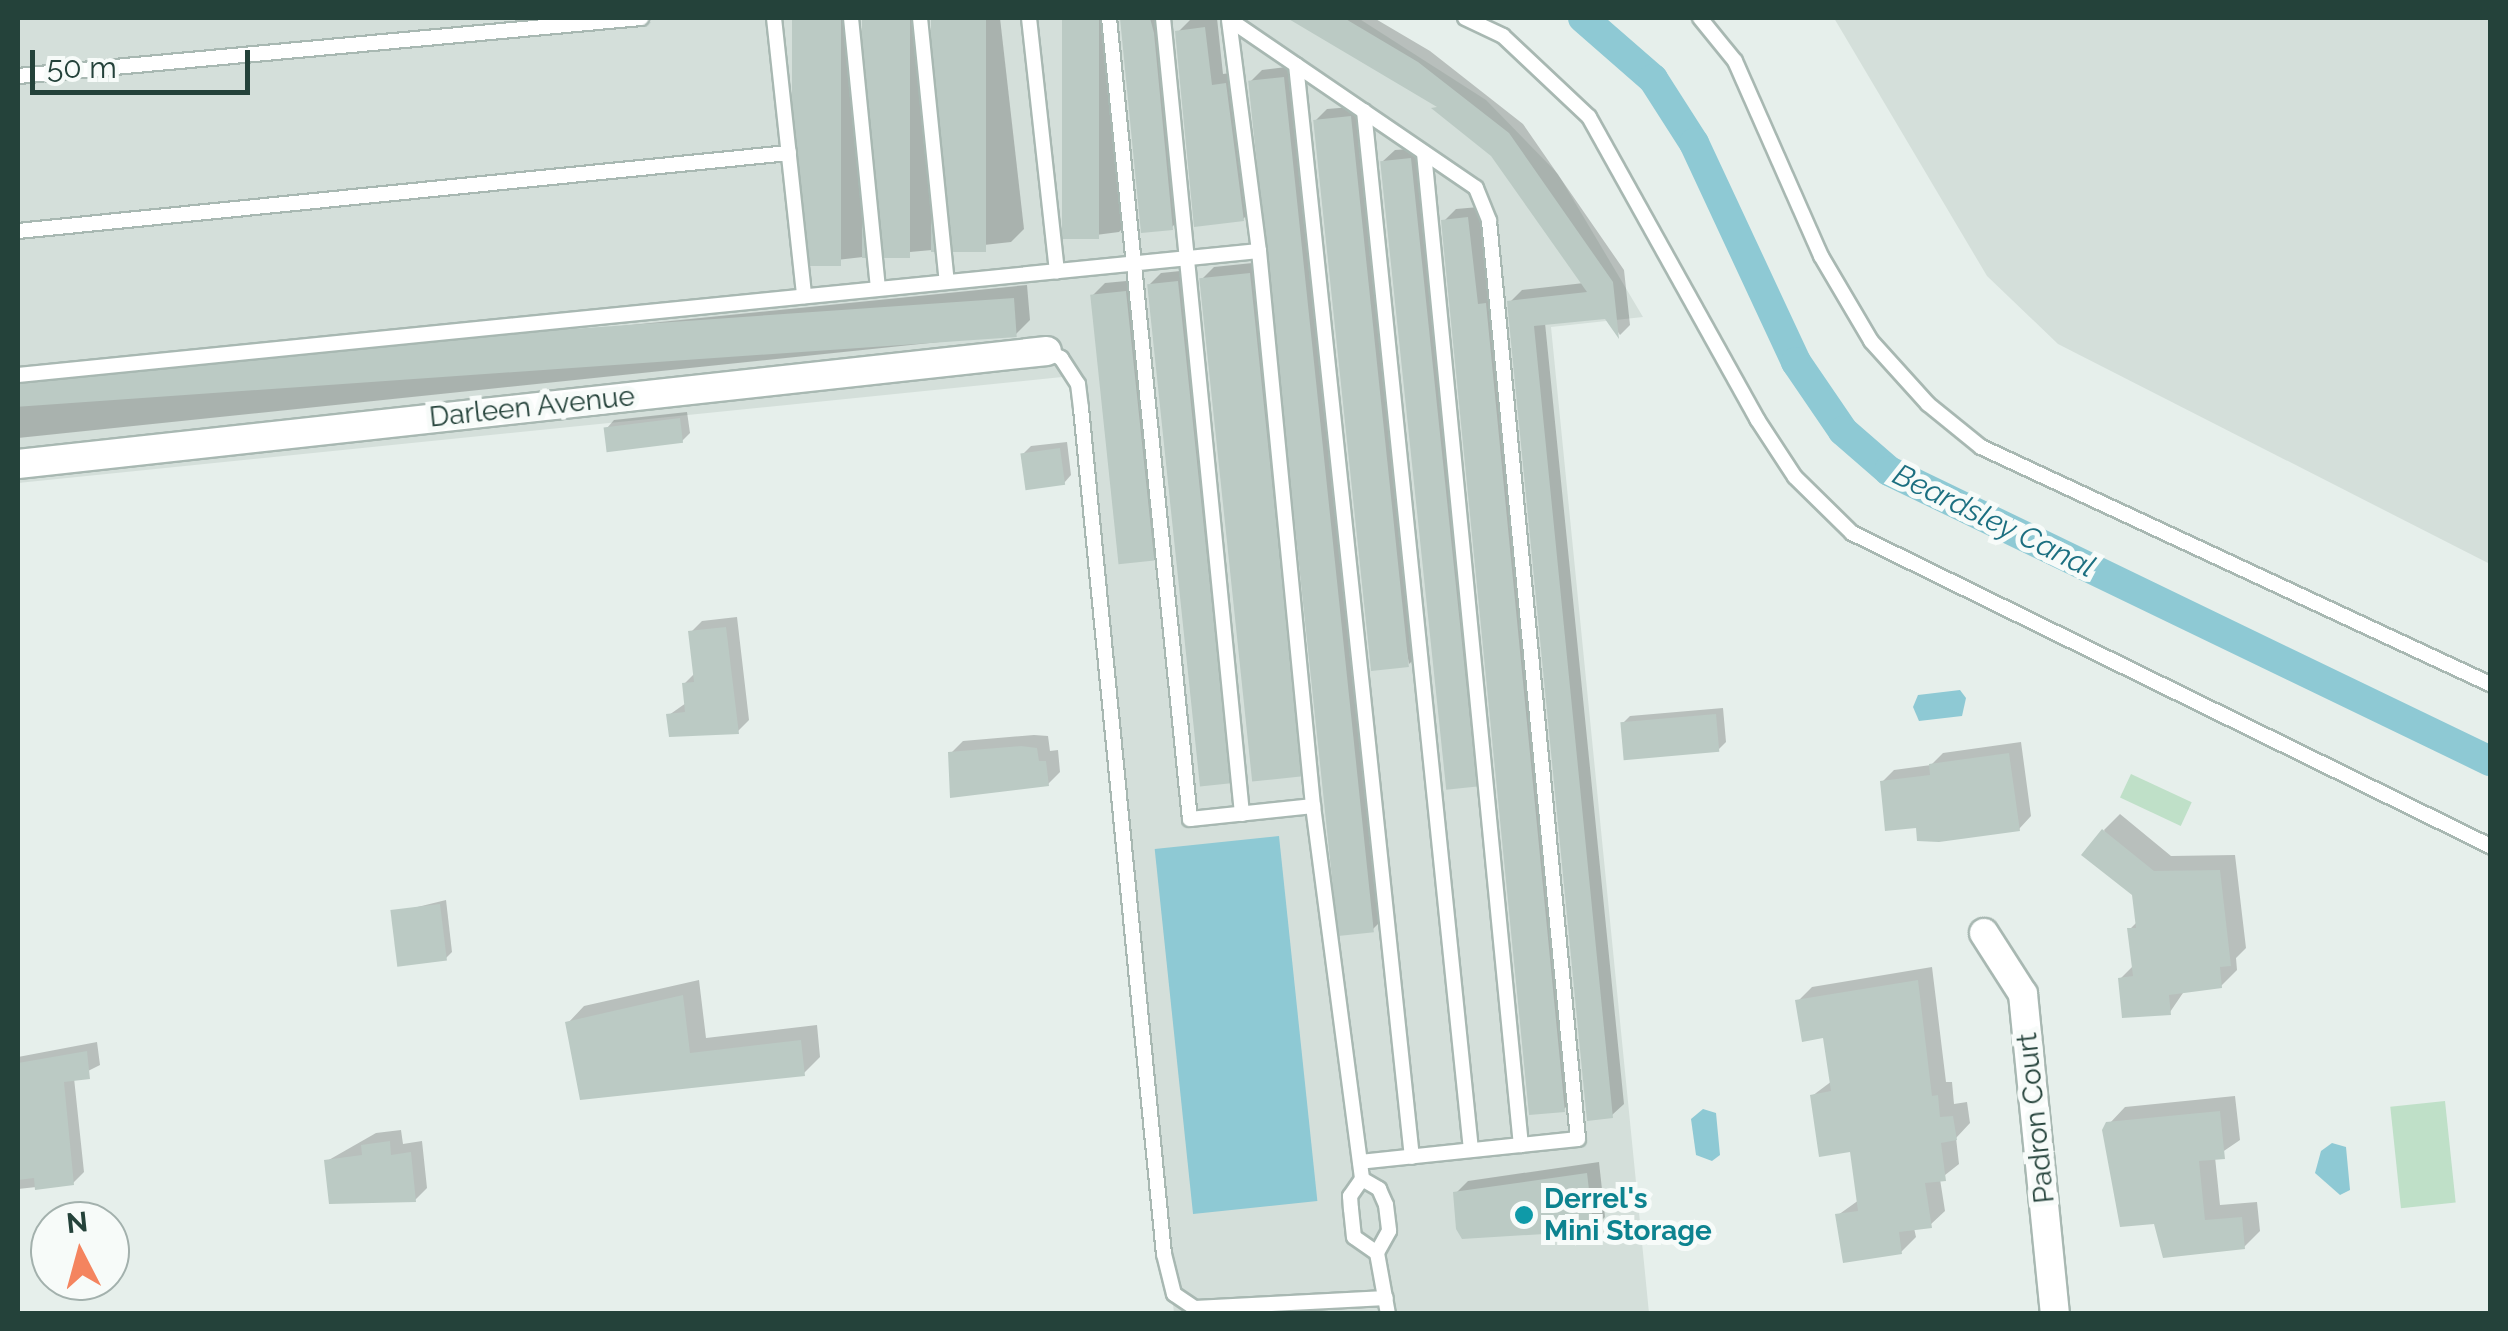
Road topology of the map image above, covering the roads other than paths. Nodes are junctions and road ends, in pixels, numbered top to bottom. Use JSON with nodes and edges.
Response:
{"nodes":[{"id":1,"x":640,"y":18,"type":"edge"},
{"id":2,"x":774,"y":18,"type":"edge"},
{"id":3,"x":851,"y":18,"type":"edge"},
{"id":4,"x":920,"y":18,"type":"edge"},
{"id":5,"x":1029,"y":18,"type":"edge"},
{"id":6,"x":1109,"y":18,"type":"edge"},
{"id":7,"x":1163,"y":18,"type":"edge"},
{"id":8,"x":1466,"y":18,"type":"edge"},
{"id":9,"x":1700,"y":18,"type":"edge"},
{"id":10,"x":1229,"y":20,"type":"edge"},
{"id":11,"x":1296,"y":65,"type":"junction"},
{"id":12,"x":18,"y":76,"type":"edge"},
{"id":13,"x":1364,"y":111,"type":"junction"},
{"id":14,"x":1424,"y":153,"type":"junction"},
{"id":15,"x":789,"y":154,"type":"junction"},
{"id":16,"x":18,"y":231,"type":"edge"},
{"id":17,"x":1259,"y":251,"type":"junction"},
{"id":18,"x":1187,"y":259,"type":"junction"},
{"id":19,"x":1132,"y":264,"type":"junction"},
{"id":20,"x":1057,"y":272,"type":"junction"},
{"id":21,"x":947,"y":282,"type":"junction"},
{"id":22,"x":878,"y":289,"type":"junction"},
{"id":23,"x":804,"y":296,"type":"junction"},
{"id":24,"x":1047,"y":351,"type":"joint"},
{"id":25,"x":18,"y":375,"type":"edge"},
{"id":26,"x":18,"y":464,"type":"edge"},
{"id":27,"x":2490,"y":684,"type":"edge"},
{"id":28,"x":1312,"y":806,"type":"junction"},
{"id":29,"x":1242,"y":814,"type":"junction"},
{"id":30,"x":2490,"y":846,"type":"edge"},
{"id":31,"x":1984,"y":933,"type":"dead end"},
{"id":32,"x":1520,"y":1145,"type":"junction"},
{"id":33,"x":1471,"y":1150,"type":"junction"},
{"id":34,"x":1412,"y":1157,"type":"junction"},
{"id":35,"x":1360,"y":1162,"type":"junction"},
{"id":36,"x":1362,"y":1179,"type":"junction"},
{"id":37,"x":1377,"y":1253,"type":"junction"},
{"id":38,"x":1387,"y":1306,"type":"edge"},
{"id":39,"x":2055,"y":1314,"type":"edge"}],
"edges":[{"from":1,"to":12,"type":"lane"},
{"from":2,"to":15,"type":"lane"},
{"from":3,"to":22,"type":"lane"},
{"from":4,"to":21,"type":"lane"},
{"from":5,"to":20,"type":"lane"},
{"from":6,"to":19,"type":"lane"},
{"from":7,"to":18,"type":"lane"},
{"from":8,"to":30,"type":"lane"},
{"from":9,"to":27,"type":"lane"},
{"from":10,"to":11,"type":"lane"},
{"from":10,"to":17,"type":"lane"},
{"from":11,"to":13,"type":"lane"},
{"from":11,"to":34,"type":"lane"},
{"from":13,"to":14,"type":"lane"},
{"from":13,"to":33,"type":"lane"},
{"from":14,"to":32,"type":"lane"},
{"from":14,"to":32,"type":"lane"},
{"from":15,"to":16,"type":"lane"},
{"from":15,"to":23,"type":"lane"},
{"from":17,"to":18,"type":"lane"},
{"from":17,"to":28,"type":"lane"},
{"from":18,"to":19,"type":"lane"},
{"from":18,"to":29,"type":"lane"},
{"from":19,"to":20,"type":"lane"},
{"from":19,"to":29,"type":"lane"},
{"from":20,"to":21,"type":"lane"},
{"from":21,"to":22,"type":"lane"},
{"from":22,"to":23,"type":"lane"},
{"from":23,"to":25,"type":"lane"},
{"from":24,"to":26,"type":"street","name":"Darleen Avenue"},
{"from":24,"to":38,"type":"lane"},
{"from":28,"to":29,"type":"lane"},
{"from":28,"to":35,"type":"lane"},
{"from":31,"to":39,"type":"street","name":"Padron Court"},
{"from":32,"to":33,"type":"lane"},
{"from":33,"to":34,"type":"lane"},
{"from":34,"to":35,"type":"lane"},
{"from":35,"to":36,"type":"lane"},
{"from":36,"to":37,"type":"lane"},
{"from":36,"to":37,"type":"lane"},
{"from":37,"to":38,"type":"lane"}]}
